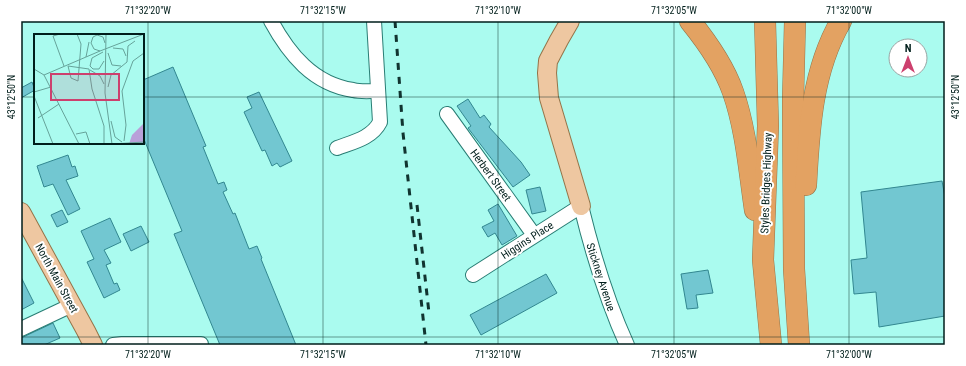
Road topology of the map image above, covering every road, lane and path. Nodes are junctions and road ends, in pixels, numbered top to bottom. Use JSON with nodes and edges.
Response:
{"nodes":[{"id":1,"x":271,"y":21,"type":"edge"},
{"id":2,"x":374,"y":21,"type":"edge"},
{"id":3,"x":570,"y":21,"type":"edge"},
{"id":4,"x":690,"y":21,"type":"edge"},
{"id":5,"x":765,"y":21,"type":"edge"},
{"id":6,"x":795,"y":21,"type":"edge"},
{"id":7,"x":841,"y":21,"type":"edge"},
{"id":8,"x":377,"y":91,"type":"junction"},
{"id":9,"x":447,"y":114,"type":"dead end"},
{"id":10,"x":337,"y":148,"type":"dead end"},
{"id":11,"x":581,"y":206,"type":"junction"},
{"id":12,"x":21,"y":212,"type":"edge"},
{"id":13,"x":534,"y":235,"type":"junction"},
{"id":14,"x":763,"y":260,"type":"junction"},
{"id":15,"x":794,"y":269,"type":"junction"},
{"id":16,"x":473,"y":275,"type":"dead end"},
{"id":17,"x":72,"y":305,"type":"junction"},
{"id":18,"x":21,"y":329,"type":"edge"},
{"id":19,"x":201,"y":344,"type":"dead end"},
{"id":20,"x":93,"y":345,"type":"edge"},
{"id":21,"x":114,"y":345,"type":"edge"},
{"id":22,"x":627,"y":345,"type":"edge"},
{"id":23,"x":771,"y":345,"type":"edge"},
{"id":24,"x":799,"y":345,"type":"edge"}],
"edges":[{"from":1,"to":8,"type":"street"},
{"from":2,"to":8,"type":"street"},
{"from":3,"to":11,"type":"main road"},
{"from":4,"to":14,"type":"highway"},
{"from":5,"to":14,"type":"highway","name":"Styles Bridges Highway"},
{"from":6,"to":15,"type":"highway"},
{"from":7,"to":15,"type":"highway"},
{"from":8,"to":10,"type":"street"},
{"from":9,"to":13,"type":"street","name":"Herbert Street"},
{"from":11,"to":13,"type":"street","name":"Higgins Place"},
{"from":11,"to":22,"type":"street","name":"Stickney Avenue"},
{"from":12,"to":17,"type":"main road","name":"North Main Street"},
{"from":13,"to":16,"type":"street","name":"Higgins Place"},
{"from":14,"to":23,"type":"highway","name":"Styles Bridges Highway"},
{"from":15,"to":24,"type":"highway"},
{"from":17,"to":18,"type":"street"},
{"from":17,"to":20,"type":"main road","name":"North Main Street"},
{"from":19,"to":21,"type":"street"}]}
